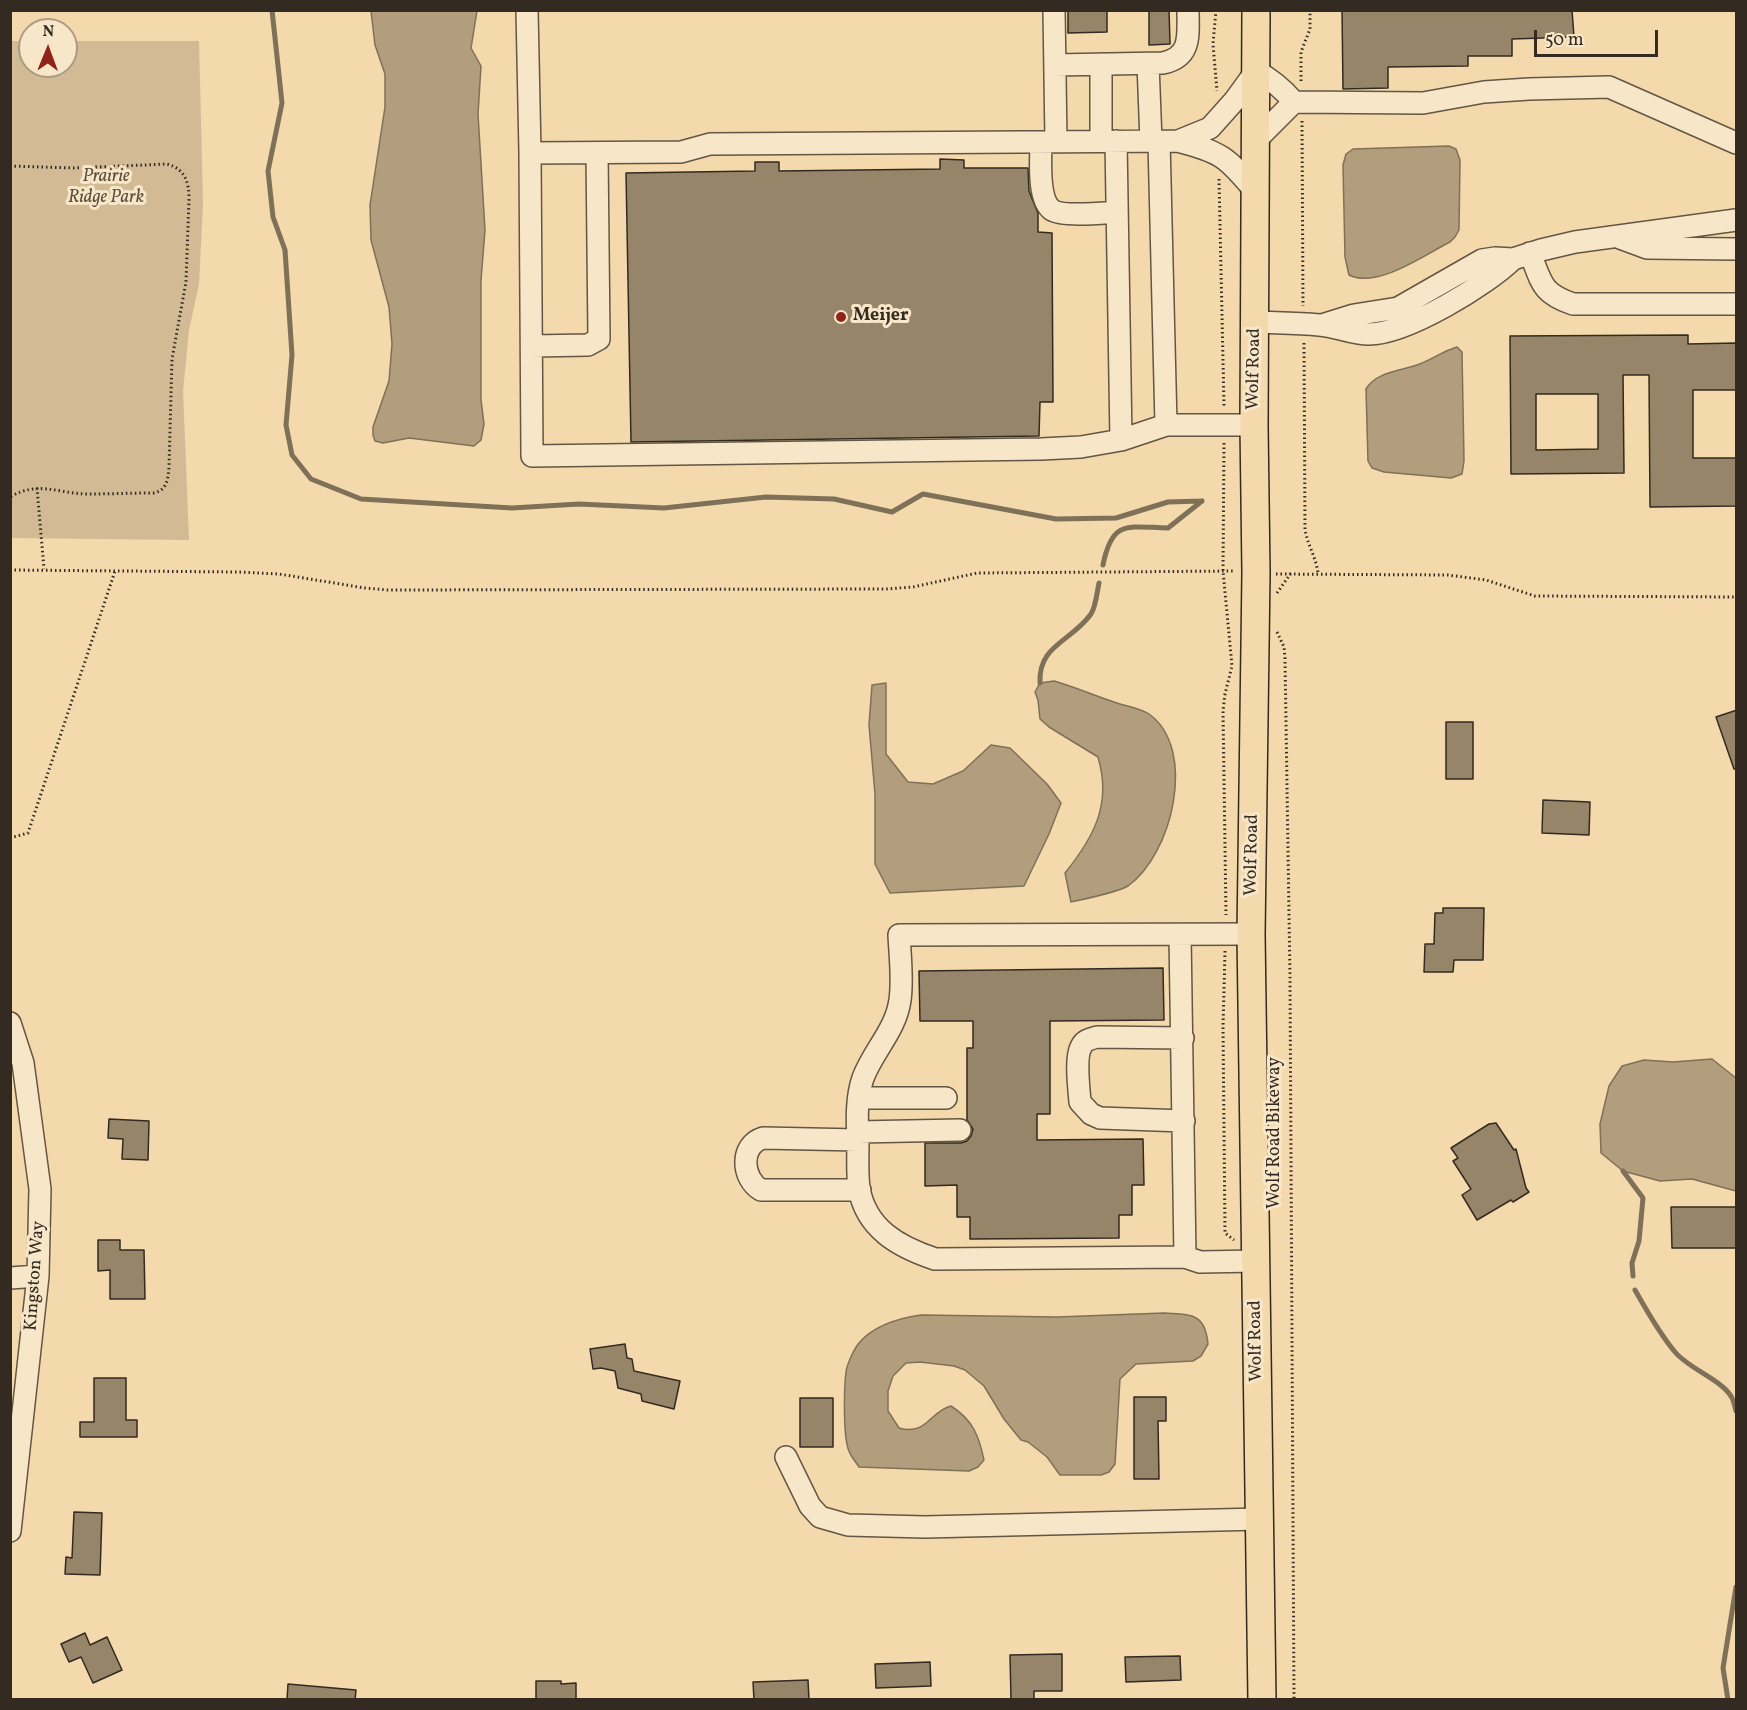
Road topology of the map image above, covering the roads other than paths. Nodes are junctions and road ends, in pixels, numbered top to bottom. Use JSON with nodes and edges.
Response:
{"nodes":[{"id":1,"x":527,"y":10,"type":"edge"},
{"id":2,"x":1054,"y":10,"type":"edge"},
{"id":3,"x":1188,"y":10,"type":"edge"},
{"id":4,"x":1256,"y":10,"type":"edge"},
{"id":5,"x":1101,"y":64,"type":"junction"},
{"id":6,"x":1148,"y":64,"type":"junction"},
{"id":7,"x":1055,"y":65,"type":"junction"},
{"id":8,"x":1256,"y":71,"type":"junction"},
{"id":9,"x":1298,"y":102,"type":"junction"},
{"id":10,"x":1108,"y":141,"type":"junction"},
{"id":11,"x":1163,"y":141,"type":"junction"},
{"id":12,"x":1256,"y":141,"type":"junction"},
{"id":13,"x":1048,"y":142,"type":"junction"},
{"id":14,"x":1737,"y":143,"type":"edge"},
{"id":15,"x":530,"y":153,"type":"junction"},
{"id":16,"x":597,"y":153,"type":"junction"},
{"id":17,"x":1256,"y":191,"type":"junction"},
{"id":18,"x":1117,"y":212,"type":"junction"},
{"id":19,"x":1737,"y":220,"type":"edge"},
{"id":20,"x":1619,"y":238,"type":"junction"},
{"id":21,"x":1737,"y":249,"type":"edge"},
{"id":22,"x":1521,"y":256,"type":"junction"},
{"id":23,"x":1737,"y":304,"type":"edge"},
{"id":24,"x":1255,"y":322,"type":"junction"},
{"id":25,"x":532,"y":346,"type":"junction"},
{"id":26,"x":1166,"y":425,"type":"junction"},
{"id":27,"x":1254,"y":425,"type":"junction"},
{"id":28,"x":1121,"y":440,"type":"junction"},
{"id":29,"x":1180,"y":934,"type":"junction"},
{"id":30,"x":1238,"y":934,"type":"junction"},
{"id":31,"x":10,"y":1023,"type":"edge"},
{"id":32,"x":1183,"y":1038,"type":"junction"},
{"id":33,"x":860,"y":1098,"type":"junction"},
{"id":34,"x":946,"y":1098,"type":"dead end"},
{"id":35,"x":1184,"y":1121,"type":"junction"},
{"id":36,"x":960,"y":1130,"type":"dead end"},
{"id":37,"x":858,"y":1136,"type":"junction"},
{"id":38,"x":860,"y":1190,"type":"junction"},
{"id":39,"x":1185,"y":1257,"type":"junction"},
{"id":40,"x":1247,"y":1262,"type":"junction"},
{"id":41,"x":38,"y":1276,"type":"junction"},
{"id":42,"x":10,"y":1278,"type":"edge"},
{"id":43,"x":786,"y":1457,"type":"dead end"},
{"id":44,"x":1260,"y":1519,"type":"junction"},
{"id":45,"x":10,"y":1531,"type":"edge"},
{"id":46,"x":1262,"y":1700,"type":"edge"}],
"edges":[{"from":1,"to":15,"type":"street"},
{"from":2,"to":7,"type":"street"},
{"from":3,"to":6,"type":"street"},
{"from":4,"to":8,"type":"main road","name":"Wolf Road"},
{"from":5,"to":6,"type":"street"},
{"from":5,"to":7,"type":"street"},
{"from":5,"to":10,"type":"street"},
{"from":6,"to":11,"type":"street"},
{"from":7,"to":13,"type":"street"},
{"from":8,"to":9,"type":"street"},
{"from":8,"to":11,"type":"street"},
{"from":8,"to":12,"type":"main road","name":"Wolf Road"},
{"from":9,"to":12,"type":"street"},
{"from":9,"to":14,"type":"street"},
{"from":10,"to":11,"type":"street"},
{"from":10,"to":13,"type":"street"},
{"from":10,"to":18,"type":"street"},
{"from":11,"to":17,"type":"street"},
{"from":11,"to":26,"type":"street"},
{"from":12,"to":17,"type":"main road","name":"Wolf Road"},
{"from":13,"to":16,"type":"street"},
{"from":13,"to":18,"type":"street"},
{"from":15,"to":16,"type":"street"},
{"from":15,"to":25,"type":"street"},
{"from":16,"to":25,"type":"street"},
{"from":17,"to":24,"type":"main road","name":"Wolf Road"},
{"from":18,"to":28,"type":"street"},
{"from":19,"to":20,"type":"street"},
{"from":20,"to":21,"type":"street"},
{"from":20,"to":22,"type":"street"},
{"from":22,"to":23,"type":"street"},
{"from":22,"to":24,"type":"street"},
{"from":24,"to":27,"type":"main road","name":"Wolf Road"},
{"from":25,"to":28,"type":"street"},
{"from":26,"to":27,"type":"street"},
{"from":26,"to":28,"type":"street"},
{"from":27,"to":30,"type":"main road","name":"Wolf Road"},
{"from":29,"to":30,"type":"street"},
{"from":29,"to":32,"type":"street"},
{"from":29,"to":33,"type":"street"},
{"from":30,"to":40,"type":"main road","name":"Wolf Road"},
{"from":31,"to":41,"type":"street","name":"Kingston Way"},
{"from":32,"to":35,"type":"street"},
{"from":32,"to":35,"type":"street"},
{"from":33,"to":34,"type":"street"},
{"from":33,"to":37,"type":"street"},
{"from":35,"to":39,"type":"street"},
{"from":36,"to":37,"type":"street"},
{"from":37,"to":38,"type":"street"},
{"from":37,"to":38,"type":"street"},
{"from":38,"to":39,"type":"street"},
{"from":39,"to":40,"type":"street"},
{"from":40,"to":44,"type":"main road","name":"Wolf Road"},
{"from":41,"to":42,"type":"street"},
{"from":41,"to":45,"type":"street","name":"Kingston Way"},
{"from":43,"to":44,"type":"street"},
{"from":44,"to":46,"type":"main road","name":"Wolf Road"}]}
